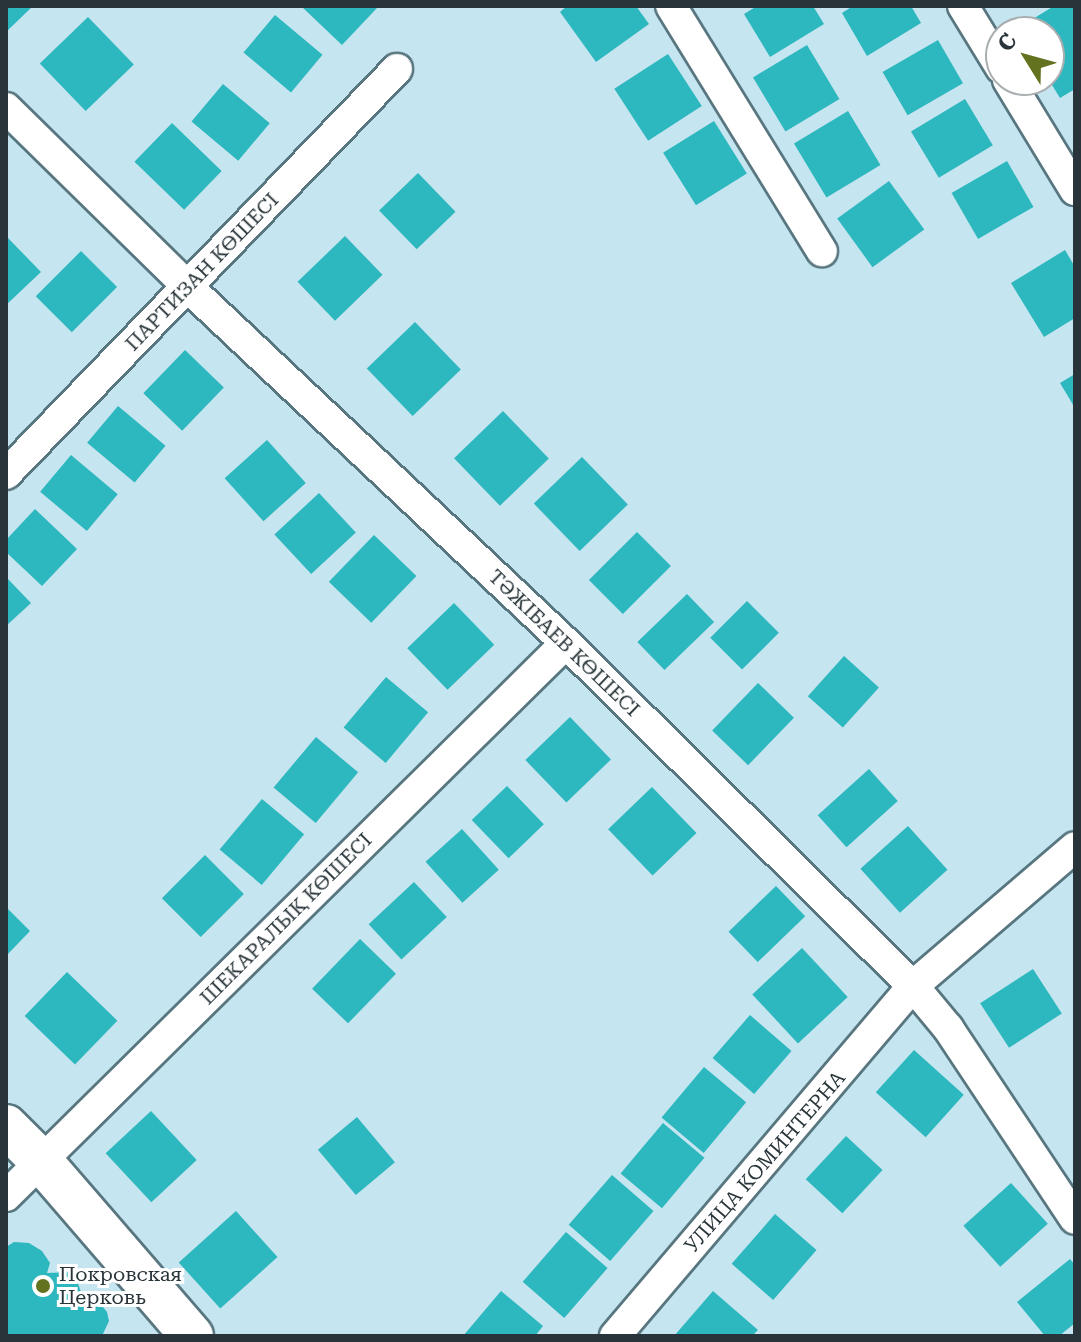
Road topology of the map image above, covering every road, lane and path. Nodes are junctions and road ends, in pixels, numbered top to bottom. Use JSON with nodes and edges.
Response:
{"nodes":[{"id":1,"x":671,"y":6,"type":"edge"},
{"id":2,"x":963,"y":6,"type":"edge"},
{"id":3,"x":985,"y":42,"type":"edge"},
{"id":4,"x":397,"y":69,"type":"dead end"},
{"id":5,"x":1018,"y":96,"type":"edge"},
{"id":6,"x":6,"y":108,"type":"edge"},
{"id":7,"x":1075,"y":190,"type":"edge"},
{"id":8,"x":822,"y":251,"type":"dead end"},
{"id":9,"x":189,"y":288,"type":"junction"},
{"id":10,"x":6,"y":474,"type":"edge"},
{"id":11,"x":566,"y":643,"type":"junction"},
{"id":12,"x":1075,"y":847,"type":"edge"},
{"id":13,"x":913,"y":986,"type":"junction"},
{"id":14,"x":6,"y":1126,"type":"edge"},
{"id":15,"x":41,"y":1161,"type":"junction"},
{"id":16,"x":6,"y":1196,"type":"edge"},
{"id":17,"x":1075,"y":1219,"type":"edge"},
{"id":18,"x":192,"y":1336,"type":"edge"},
{"id":19,"x":615,"y":1336,"type":"edge"}],
"edges":[{"from":1,"to":8,"type":"street"},
{"from":2,"to":3,"type":"street"},
{"from":4,"to":9,"type":"street","name":"ПАРТИЗАН КӨШЕСІ"},
{"from":5,"to":7,"type":"street"},
{"from":6,"to":9,"type":"street","name":"ТӘЖІБАЕВ КӨШЕСІ"},
{"from":9,"to":10,"type":"street","name":"ПАРТИЗАН КӨШЕСІ"},
{"from":9,"to":11,"type":"street","name":"ТӘЖІБАЕВ КӨШЕСІ"},
{"from":11,"to":13,"type":"street","name":"ТӘЖІБАЕВ КӨШЕСІ"},
{"from":11,"to":15,"type":"street","name":"ШЕКАРАЛЫҚ КӨШЕСІ"},
{"from":12,"to":13,"type":"street","name":"УЛИЦА КОМИНТЕРНА"},
{"from":13,"to":17,"type":"street","name":"ТӘЖІБАЕВ КӨШЕСІ"},
{"from":13,"to":19,"type":"street","name":"УЛИЦА КОМИНТЕРНА"},
{"from":14,"to":15,"type":"street"},
{"from":15,"to":16,"type":"street","name":"ШЕКАРАЛЫҚ КӨШЕСІ"},
{"from":15,"to":18,"type":"street"}]}
